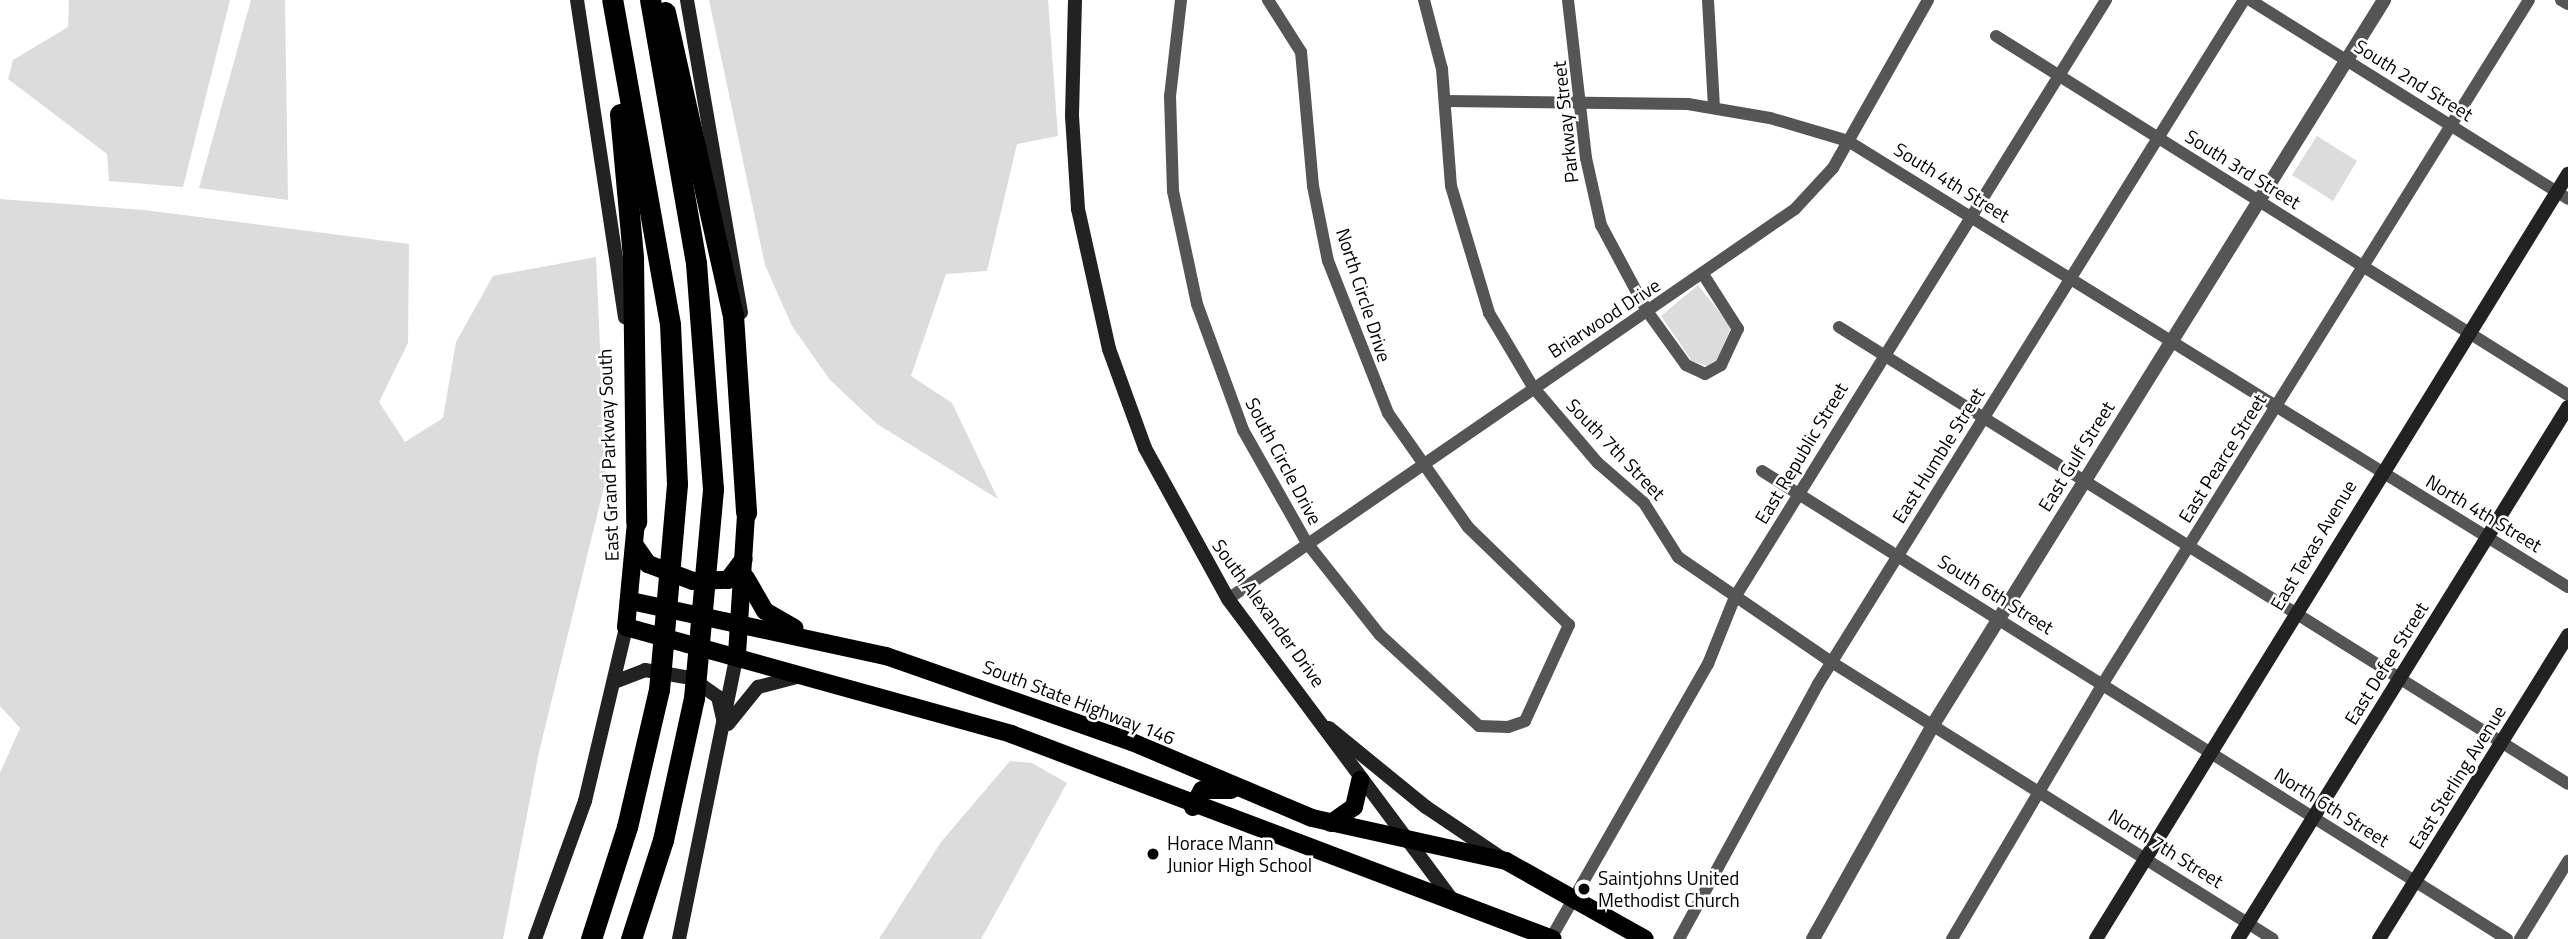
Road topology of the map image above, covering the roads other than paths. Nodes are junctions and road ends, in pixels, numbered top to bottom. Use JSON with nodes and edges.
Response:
{"nodes":[{"id":1,"x":577,"y":0,"type":"edge"},
{"id":2,"x":612,"y":0,"type":"edge"},
{"id":3,"x":650,"y":0,"type":"edge"},
{"id":4,"x":660,"y":0,"type":"edge"},
{"id":5,"x":687,"y":0,"type":"edge"},
{"id":6,"x":1075,"y":0,"type":"edge"},
{"id":7,"x":1181,"y":0,"type":"edge"},
{"id":8,"x":1268,"y":0,"type":"edge"},
{"id":9,"x":1424,"y":0,"type":"edge"},
{"id":10,"x":1568,"y":0,"type":"edge"},
{"id":11,"x":1708,"y":0,"type":"edge"},
{"id":12,"x":1928,"y":0,"type":"edge"},
{"id":13,"x":2106,"y":0,"type":"edge"},
{"id":14,"x":2244,"y":0,"type":"edge"},
{"id":15,"x":2249,"y":0,"type":"edge"},
{"id":16,"x":2384,"y":0,"type":"edge"},
{"id":17,"x":2529,"y":0,"type":"edge"},
{"id":18,"x":2561,"y":0,"type":"edge"},
{"id":19,"x":2568,"y":4,"type":"edge"},
{"id":20,"x":1996,"y":36,"type":"dead end"},
{"id":21,"x":2346,"y":61,"type":"junction"},
{"id":22,"x":2059,"y":76,"type":"junction"},
{"id":23,"x":1582,"y":100,"type":"junction"},
{"id":24,"x":1446,"y":101,"type":"junction"},
{"id":25,"x":1714,"y":108,"type":"junction"},
{"id":26,"x":2450,"y":125,"type":"junction"},
{"id":27,"x":2160,"y":139,"type":"junction"},
{"id":28,"x":1849,"y":141,"type":"junction"},
{"id":29,"x":2568,"y":174,"type":"edge"},
{"id":30,"x":2563,"y":196,"type":"edge"},
{"id":31,"x":2259,"y":201,"type":"junction"},
{"id":32,"x":1970,"y":215,"type":"junction"},
{"id":33,"x":2364,"y":267,"type":"junction"},
{"id":34,"x":1703,"y":274,"type":"junction"},
{"id":35,"x":2072,"y":280,"type":"junction"},
{"id":36,"x":1647,"y":312,"type":"junction"},
{"id":37,"x":1839,"y":327,"type":"dead end"},
{"id":38,"x":2469,"y":333,"type":"junction"},
{"id":39,"x":2172,"y":342,"type":"junction"},
{"id":40,"x":1882,"y":356,"type":"junction"},
{"id":41,"x":1533,"y":387,"type":"junction"},
{"id":42,"x":2568,"y":395,"type":"edge"},
{"id":43,"x":2276,"y":406,"type":"junction"},
{"id":44,"x":2568,"y":407,"type":"edge"},
{"id":45,"x":1982,"y":420,"type":"junction"},
{"id":46,"x":1421,"y":467,"type":"junction"},
{"id":47,"x":1762,"y":471,"type":"dead end"},
{"id":48,"x":2380,"y":472,"type":"junction"},
{"id":49,"x":2082,"y":482,"type":"junction"},
{"id":50,"x":1800,"y":494,"type":"junction"},
{"id":51,"x":746,"y":513,"type":"junction"},
{"id":52,"x":636,"y":522,"type":"junction"},
{"id":53,"x":2488,"y":538,"type":"junction"},
{"id":54,"x":1307,"y":543,"type":"junction"},
{"id":55,"x":636,"y":547,"type":"junction"},
{"id":56,"x":2188,"y":548,"type":"junction"},
{"id":57,"x":1898,"y":556,"type":"junction"},
{"id":58,"x":744,"y":566,"type":"junction"},
{"id":59,"x":2568,"y":587,"type":"edge"},
{"id":60,"x":1735,"y":597,"type":"junction"},
{"id":61,"x":1228,"y":599,"type":"junction"},
{"id":62,"x":631,"y":601,"type":"junction"},
{"id":63,"x":2294,"y":614,"type":"junction"},
{"id":64,"x":1999,"y":618,"type":"junction"},
{"id":65,"x":740,"y":623,"type":"junction"},
{"id":66,"x":626,"y":627,"type":"junction"},
{"id":67,"x":2568,"y":635,"type":"edge"},
{"id":68,"x":824,"y":640,"type":"junction"},
{"id":69,"x":737,"y":654,"type":"junction"},
{"id":70,"x":1833,"y":663,"type":"junction"},
{"id":71,"x":1554,"y":665,"type":"joint"},
{"id":72,"x":818,"y":676,"type":"junction"},
{"id":73,"x":2398,"y":676,"type":"junction"},
{"id":74,"x":617,"y":681,"type":"junction"},
{"id":75,"x":2102,"y":685,"type":"junction"},
{"id":76,"x":1322,"y":723,"type":"junction"},
{"id":77,"x":1934,"y":723,"type":"junction"},
{"id":78,"x":724,"y":731,"type":"junction"},
{"id":79,"x":2501,"y":742,"type":"junction"},
{"id":80,"x":2208,"y":752,"type":"junction"},
{"id":81,"x":1360,"y":780,"type":"junction"},
{"id":82,"x":2568,"y":784,"type":"edge"},
{"id":83,"x":2038,"y":792,"type":"junction"},
{"id":84,"x":1255,"y":794,"type":"junction"},
{"id":85,"x":1194,"y":807,"type":"junction"},
{"id":86,"x":2314,"y":817,"type":"junction"},
{"id":87,"x":1331,"y":823,"type":"junction"},
{"id":88,"x":1403,"y":839,"type":"junction"},
{"id":89,"x":2143,"y":856,"type":"junction"},
{"id":90,"x":1506,"y":861,"type":"junction"},
{"id":91,"x":2568,"y":861,"type":"edge"},
{"id":92,"x":2414,"y":882,"type":"junction"},
{"id":93,"x":1450,"y":897,"type":"junction"},
{"id":94,"x":1572,"y":900,"type":"junction"},
{"id":95,"x":2249,"y":924,"type":"junction"},
{"id":96,"x":1552,"y":938,"type":"edge"},
{"id":97,"x":535,"y":939,"type":"edge"},
{"id":98,"x":591,"y":939,"type":"edge"},
{"id":99,"x":631,"y":939,"type":"edge"},
{"id":100,"x":679,"y":939,"type":"edge"},
{"id":101,"x":1646,"y":939,"type":"edge"},
{"id":102,"x":1679,"y":939,"type":"edge"},
{"id":103,"x":1813,"y":939,"type":"edge"},
{"id":104,"x":1952,"y":939,"type":"edge"},
{"id":105,"x":2097,"y":939,"type":"edge"},
{"id":106,"x":2238,"y":939,"type":"edge"},
{"id":107,"x":2273,"y":939,"type":"edge"},
{"id":108,"x":2379,"y":939,"type":"edge"},
{"id":109,"x":2507,"y":939,"type":"edge"},
{"id":110,"x":2520,"y":939,"type":"edge"}],
"edges":[{"from":1,"to":52,"type":"main road","name":"East Grand Parkway South"},
{"from":2,"to":52,"type":"highway"},
{"from":2,"to":98,"type":"highway"},
{"from":3,"to":99,"type":"highway"},
{"from":4,"to":51,"type":"highway"},
{"from":5,"to":51,"type":"main road"},
{"from":6,"to":61,"type":"main road","name":"South Alexander Drive"},
{"from":7,"to":54,"type":"street","name":"South Circle Drive"},
{"from":8,"to":46,"type":"street","name":"North Circle Drive"},
{"from":9,"to":24,"type":"street","name":"South 7th Street"},
{"from":10,"to":23,"type":"street","name":"Parkway Street"},
{"from":11,"to":25,"type":"street"},
{"from":12,"to":28,"type":"street","name":"Briarwood Drive"},
{"from":13,"to":22,"type":"street","name":"East Republic Street"},
{"from":14,"to":27,"type":"street","name":"East Humble Street"},
{"from":15,"to":21,"type":"street","name":"South 2nd Street"},
{"from":16,"to":21,"type":"street","name":"East Gulf Street"},
{"from":17,"to":26,"type":"street","name":"East Pearce Street"},
{"from":18,"to":19,"type":"street"},
{"from":20,"to":22,"type":"street","name":"South 3rd Street"},
{"from":21,"to":26,"type":"street","name":"South 2nd Street"},
{"from":21,"to":31,"type":"street","name":"East Gulf Street"},
{"from":22,"to":27,"type":"street","name":"South 3rd Street"},
{"from":22,"to":32,"type":"street","name":"East Republic Street"},
{"from":23,"to":24,"type":"street","name":"South 4th Street"},
{"from":23,"to":25,"type":"street","name":"South 4th Street"},
{"from":23,"to":36,"type":"street","name":"Parkway Street"},
{"from":24,"to":41,"type":"street","name":"South 7th Street"},
{"from":25,"to":28,"type":"street","name":"South 4th Street"},
{"from":26,"to":30,"type":"street","name":"South 2nd Street"},
{"from":26,"to":33,"type":"street","name":"East Pearce Street"},
{"from":27,"to":31,"type":"street","name":"South 3rd Street"},
{"from":27,"to":35,"type":"street","name":"East Humble Street"},
{"from":28,"to":32,"type":"street","name":"South 4th Street"},
{"from":28,"to":34,"type":"street","name":"Briarwood Drive"},
{"from":29,"to":30,"type":"main road","name":"East Texas Avenue"},
{"from":30,"to":38,"type":"main road","name":"East Texas Avenue"},
{"from":31,"to":33,"type":"street","name":"South 3rd Street"},
{"from":31,"to":39,"type":"street","name":"East Gulf Street"},
{"from":32,"to":35,"type":"street","name":"South 4th Street"},
{"from":32,"to":40,"type":"street","name":"East Republic Street"},
{"from":33,"to":38,"type":"street","name":"South 3rd Street"},
{"from":33,"to":43,"type":"street","name":"East Pearce Street"},
{"from":34,"to":36,"type":"street","name":"Briarwood Drive"},
{"from":34,"to":36,"type":"street","name":"Parkway Street"},
{"from":35,"to":39,"type":"street","name":"South 4th Street"},
{"from":35,"to":45,"type":"street","name":"East Humble Street"},
{"from":36,"to":41,"type":"street","name":"Briarwood Drive"},
{"from":37,"to":40,"type":"street"},
{"from":38,"to":42,"type":"street","name":"South 3rd Street"},
{"from":38,"to":48,"type":"main road","name":"East Texas Avenue"},
{"from":39,"to":43,"type":"street","name":"South 4th Street"},
{"from":39,"to":49,"type":"street","name":"East Gulf Street"},
{"from":40,"to":45,"type":"street"},
{"from":40,"to":50,"type":"street","name":"East Republic Street"},
{"from":41,"to":46,"type":"street","name":"Briarwood Drive"},
{"from":41,"to":60,"type":"street","name":"South 7th Street"},
{"from":43,"to":48,"type":"street","name":"South 4th Street"},
{"from":43,"to":56,"type":"street","name":"East Pearce Street"},
{"from":44,"to":53,"type":"main road","name":"East Defee Street"},
{"from":45,"to":49,"type":"street"},
{"from":45,"to":57,"type":"street","name":"East Humble Street"},
{"from":46,"to":54,"type":"street","name":"Briarwood Drive"},
{"from":46,"to":71,"type":"street","name":"North Circle Drive"},
{"from":47,"to":50,"type":"street","name":"South 6th Street"},
{"from":48,"to":53,"type":"street","name":"North 4th Street"},
{"from":48,"to":63,"type":"main road","name":"East Texas Avenue"},
{"from":49,"to":56,"type":"street"},
{"from":49,"to":64,"type":"street","name":"East Gulf Street"},
{"from":50,"to":57,"type":"street","name":"South 6th Street"},
{"from":50,"to":60,"type":"street","name":"East Republic Street"},
{"from":51,"to":58,"type":"main road"},
{"from":52,"to":55,"type":"main road","name":"East Grand Parkway South"},
{"from":53,"to":59,"type":"street","name":"North 4th Street"},
{"from":53,"to":73,"type":"main road","name":"East Defee Street"},
{"from":54,"to":61,"type":"street","name":"Briarwood Drive"},
{"from":54,"to":71,"type":"street","name":"South Circle Drive"},
{"from":55,"to":58,"type":"main road"},
{"from":55,"to":62,"type":"main road","name":"East Grand Parkway South"},
{"from":56,"to":63,"type":"street"},
{"from":56,"to":75,"type":"street","name":"East Pearce Street"},
{"from":57,"to":64,"type":"street","name":"South 6th Street"},
{"from":57,"to":70,"type":"street","name":"East Humble Street"},
{"from":58,"to":65,"type":"main road"},
{"from":58,"to":68,"type":"main road"},
{"from":60,"to":70,"type":"street","name":"South 7th Street"},
{"from":60,"to":94,"type":"street","name":"East Republic Street"},
{"from":61,"to":76,"type":"main road","name":"South Alexander Drive"},
{"from":62,"to":65,"type":"main road","name":"South State Highway 146"},
{"from":62,"to":66,"type":"main road","name":"East Grand Parkway South"},
{"from":63,"to":73,"type":"street"},
{"from":63,"to":80,"type":"main road","name":"East Texas Avenue"},
{"from":64,"to":75,"type":"street","name":"South 6th Street"},
{"from":64,"to":77,"type":"street","name":"East Gulf Street"},
{"from":65,"to":68,"type":"main road","name":"South State Highway 146"},
{"from":65,"to":69,"type":"main road"},
{"from":66,"to":69,"type":"main road"},
{"from":66,"to":74,"type":"main road","name":"East Grand Parkway South"},
{"from":67,"to":79,"type":"main road","name":"East Sterling Avenue"},
{"from":68,"to":84,"type":"main road","name":"South State Highway 146"},
{"from":69,"to":72,"type":"main road"},
{"from":69,"to":78,"type":"main road"},
{"from":70,"to":77,"type":"street","name":"South 7th Street"},
{"from":70,"to":102,"type":"street","name":"East Humble Street"},
{"from":72,"to":78,"type":"main road"},
{"from":72,"to":85,"type":"main road"},
{"from":73,"to":79,"type":"street"},
{"from":73,"to":86,"type":"main road","name":"East Defee Street"},
{"from":74,"to":78,"type":"main road"},
{"from":74,"to":97,"type":"main road","name":"East Grand Parkway South"},
{"from":75,"to":80,"type":"street","name":"South 6th Street"},
{"from":75,"to":83,"type":"street","name":"East Pearce Street"},
{"from":76,"to":81,"type":"main road","name":"South Alexander Drive"},
{"from":76,"to":90,"type":"main road","name":"South Alexander Drive"},
{"from":77,"to":83,"type":"street","name":"South 7th Street"},
{"from":77,"to":103,"type":"street","name":"East Gulf Street"},
{"from":78,"to":100,"type":"main road"},
{"from":79,"to":82,"type":"street"},
{"from":79,"to":92,"type":"main road","name":"East Sterling Avenue"},
{"from":80,"to":86,"type":"street","name":"North 6th Street"},
{"from":80,"to":89,"type":"main road","name":"East Texas Avenue"},
{"from":81,"to":87,"type":"main road"},
{"from":81,"to":88,"type":"main road","name":"South Alexander Drive"},
{"from":83,"to":89,"type":"street","name":"North 7th Street"},
{"from":83,"to":104,"type":"street","name":"East Pearce Street"},
{"from":84,"to":85,"type":"main road"},
{"from":84,"to":87,"type":"main road","name":"South State Highway 146"},
{"from":85,"to":93,"type":"main road"},
{"from":86,"to":92,"type":"street","name":"North 6th Street"},
{"from":86,"to":95,"type":"main road","name":"East Defee Street"},
{"from":87,"to":88,"type":"main road","name":"South State Highway 146"},
{"from":88,"to":90,"type":"main road","name":"South State Highway 146"},
{"from":88,"to":93,"type":"main road","name":"South Alexander Drive"},
{"from":89,"to":95,"type":"street","name":"North 7th Street"},
{"from":89,"to":105,"type":"main road","name":"East Texas Avenue"},
{"from":90,"to":94,"type":"main road","name":"South Alexander Drive"},
{"from":91,"to":110,"type":"street"},
{"from":92,"to":108,"type":"main road","name":"East Sterling Avenue"},
{"from":92,"to":109,"type":"street","name":"North 6th Street"},
{"from":93,"to":96,"type":"main road","name":"South Alexander Drive"},
{"from":94,"to":96,"type":"street","name":"East Republic Street"},
{"from":94,"to":101,"type":"main road","name":"South Alexander Drive"},
{"from":95,"to":106,"type":"main road","name":"East Defee Street"},
{"from":95,"to":107,"type":"street","name":"North 7th Street"}]}
